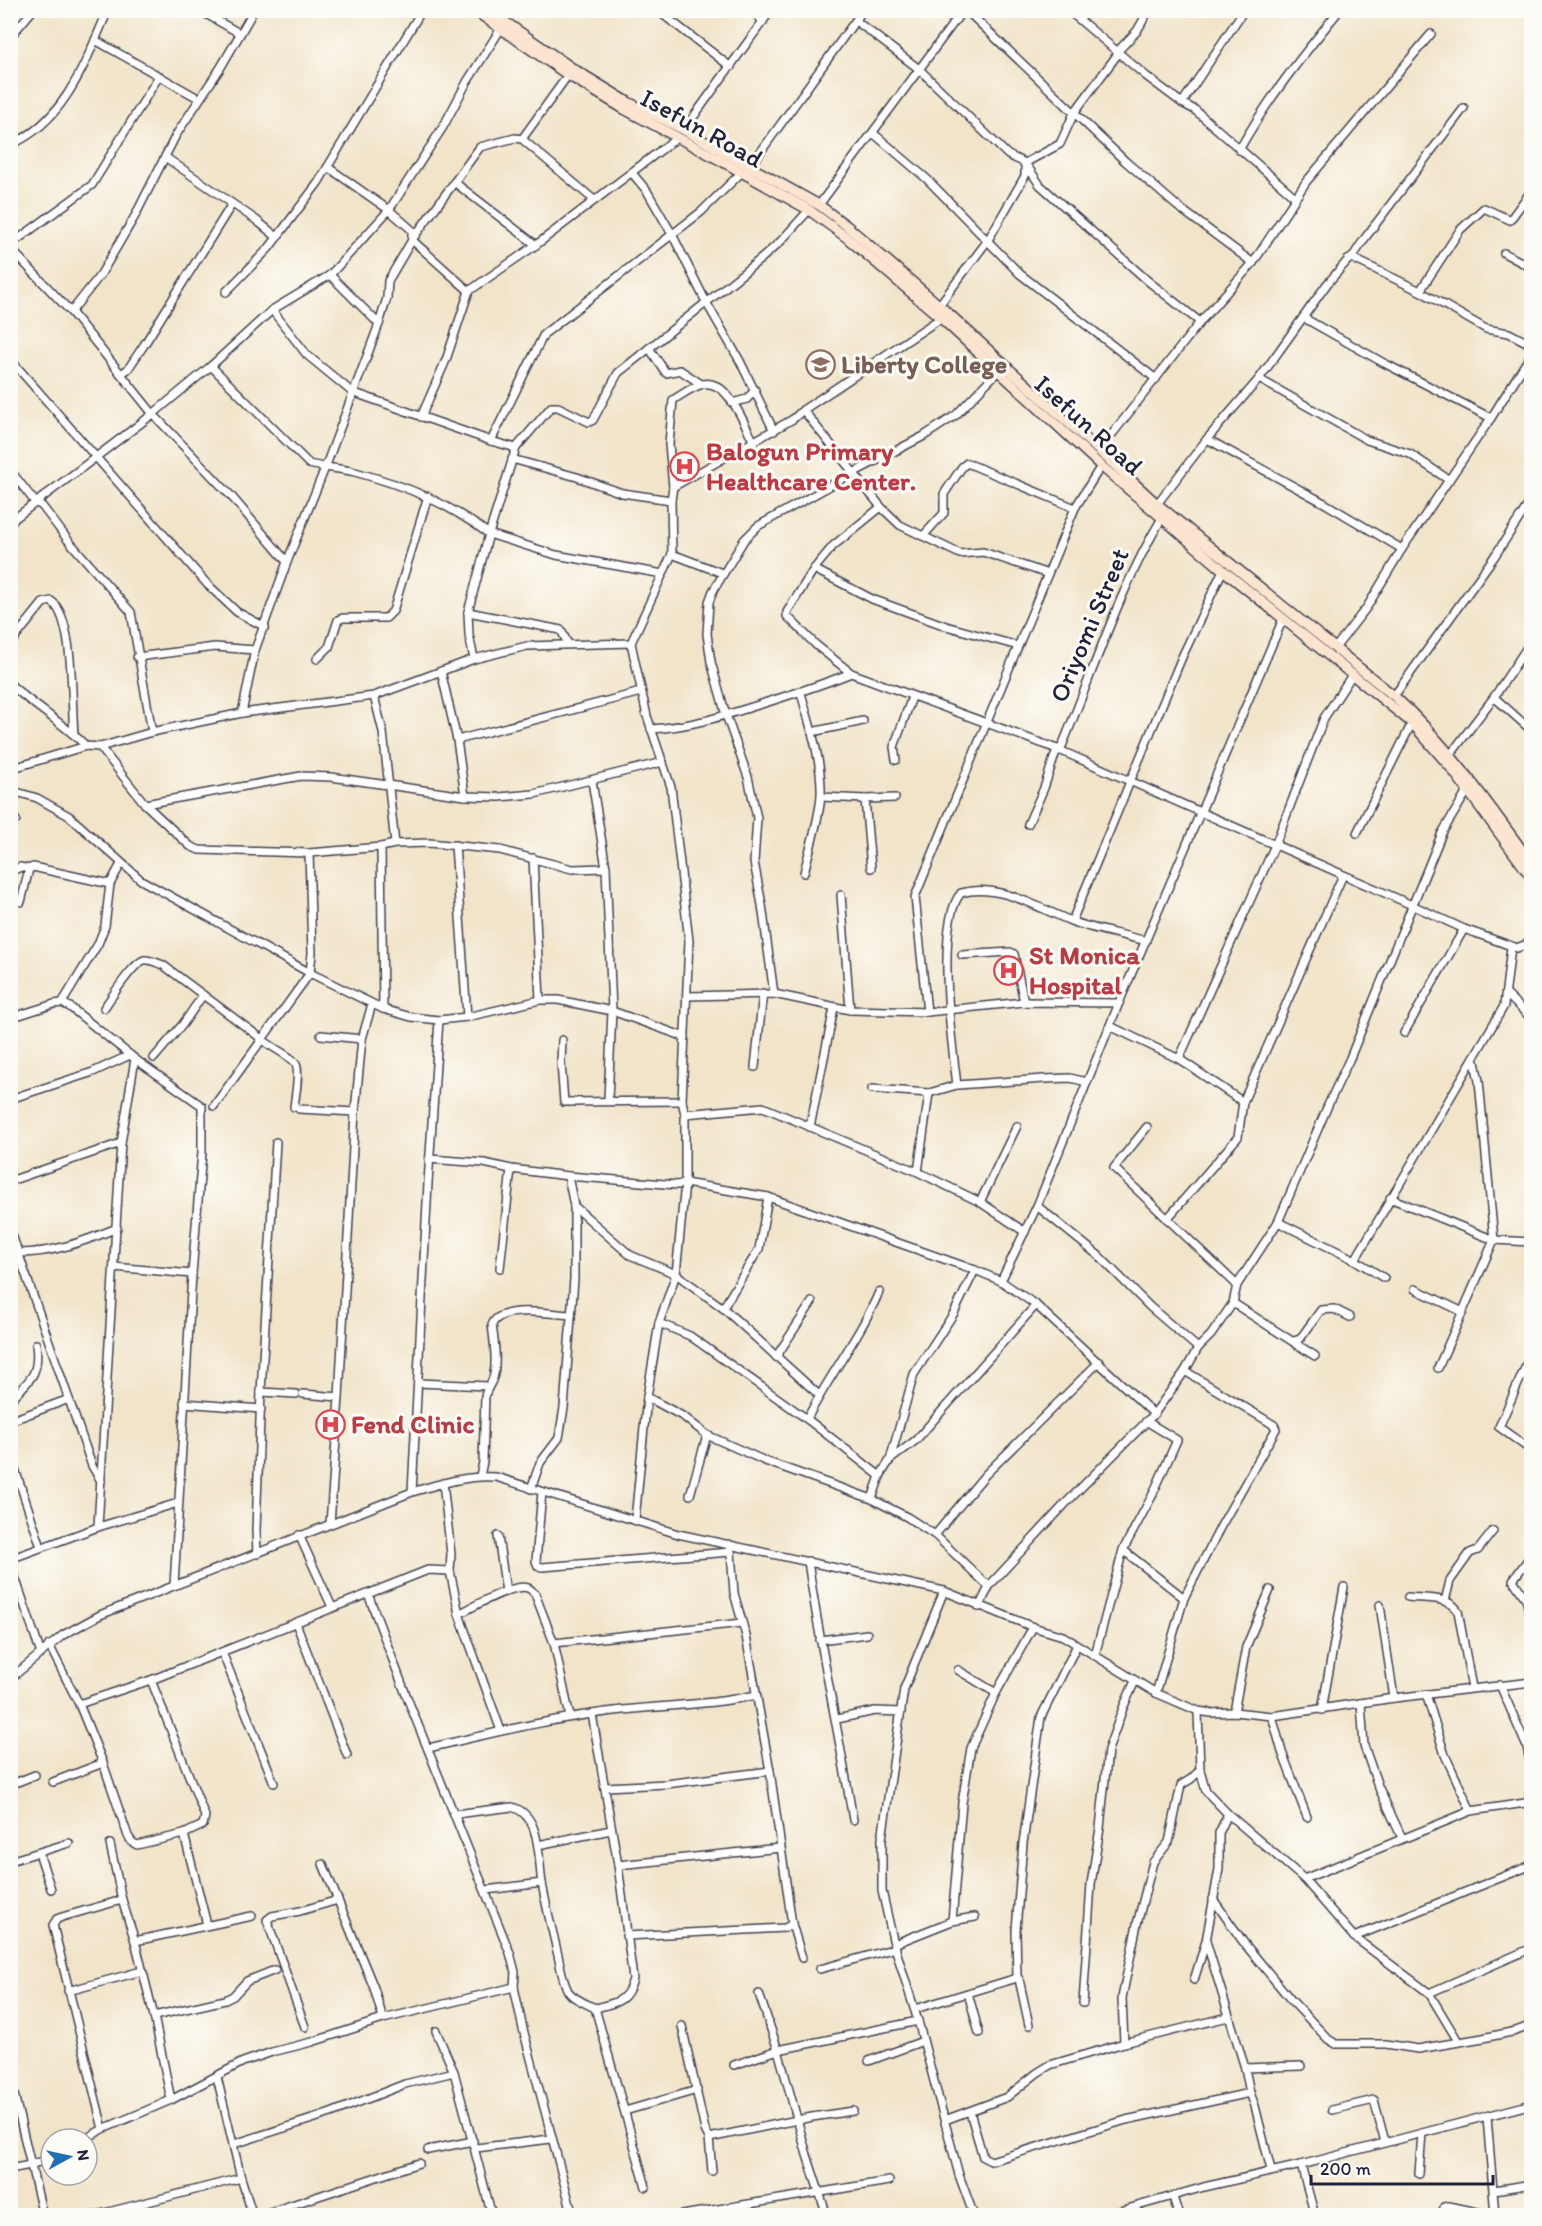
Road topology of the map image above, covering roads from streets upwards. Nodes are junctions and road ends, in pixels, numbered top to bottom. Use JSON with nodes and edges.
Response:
{"nodes":[{"id":1,"x":33,"y":10,"type":"edge"},
{"id":2,"x":108,"y":10,"type":"edge"},
{"id":3,"x":199,"y":10,"type":"edge"},
{"id":4,"x":254,"y":10,"type":"edge"},
{"id":5,"x":422,"y":10,"type":"edge"},
{"id":6,"x":474,"y":10,"type":"edge"},
{"id":7,"x":488,"y":10,"type":"edge"},
{"id":8,"x":657,"y":10,"type":"edge"},
{"id":9,"x":753,"y":10,"type":"edge"},
{"id":10,"x":771,"y":10,"type":"edge"},
{"id":11,"x":863,"y":10,"type":"edge"},
{"id":12,"x":964,"y":10,"type":"edge"},
{"id":13,"x":1068,"y":10,"type":"edge"},
{"id":14,"x":1149,"y":10,"type":"edge"},
{"id":15,"x":1245,"y":10,"type":"edge"},
{"id":16,"x":1338,"y":12,"type":"edge"},
{"id":17,"x":856,"y":21,"type":"junction"},
{"id":18,"x":763,"y":22,"type":"junction"},
{"id":19,"x":500,"y":30,"type":"junction"},
{"id":20,"x":239,"y":33,"type":"junction"},
{"id":21,"x":1431,"y":34,"type":"dead end"},
{"id":22,"x":10,"y":37,"type":"edge"},
{"id":23,"x":95,"y":40,"type":"junction"},
{"id":24,"x":1117,"y":52,"type":"junction"},
{"id":25,"x":731,"y":67,"type":"junction"},
{"id":26,"x":919,"y":69,"type":"junction"},
{"id":27,"x":568,"y":75,"type":"junction"},
{"id":28,"x":159,"y":76,"type":"junction"},
{"id":29,"x":198,"y":98,"type":"junction"},
{"id":30,"x":1182,"y":103,"type":"junction"},
{"id":31,"x":1464,"y":108,"type":"dead end"},
{"id":32,"x":1074,"y":113,"type":"junction"},
{"id":33,"x":873,"y":133,"type":"junction"},
{"id":34,"x":681,"y":134,"type":"junction"},
{"id":35,"x":522,"y":139,"type":"junction"},
{"id":36,"x":10,"y":145,"type":"edge"},
{"id":37,"x":1239,"y":150,"type":"junction"},
{"id":38,"x":165,"y":157,"type":"junction"},
{"id":39,"x":1025,"y":163,"type":"junction"},
{"id":40,"x":328,"y":168,"type":"junction"},
{"id":41,"x":745,"y":171,"type":"junction"},
{"id":42,"x":632,"y":173,"type":"junction"},
{"id":43,"x":454,"y":182,"type":"junction"},
{"id":44,"x":1532,"y":189,"type":"edge"},
{"id":45,"x":1296,"y":197,"type":"junction"},
{"id":46,"x":594,"y":200,"type":"junction"},
{"id":47,"x":232,"y":204,"type":"junction"},
{"id":48,"x":819,"y":205,"type":"junction"},
{"id":49,"x":388,"y":210,"type":"junction"},
{"id":50,"x":809,"y":210,"type":"junction"},
{"id":51,"x":672,"y":234,"type":"junction"},
{"id":52,"x":277,"y":237,"type":"junction"},
{"id":53,"x":412,"y":240,"type":"junction"},
{"id":54,"x":988,"y":240,"type":"junction"},
{"id":55,"x":536,"y":245,"type":"junction"},
{"id":56,"x":10,"y":247,"type":"edge"},
{"id":57,"x":1504,"y":253,"type":"dead end"},
{"id":58,"x":1352,"y":258,"type":"junction"},
{"id":59,"x":1252,"y":263,"type":"junction"},
{"id":60,"x":1532,"y":268,"type":"edge"},
{"id":61,"x":330,"y":275,"type":"junction"},
{"id":62,"x":469,"y":291,"type":"junction"},
{"id":63,"x":1420,"y":291,"type":"junction"},
{"id":64,"x":226,"y":292,"type":"dead end"},
{"id":65,"x":706,"y":302,"type":"junction"},
{"id":66,"x":272,"y":310,"type":"junction"},
{"id":67,"x":71,"y":312,"type":"junction"},
{"id":68,"x":938,"y":312,"type":"junction"},
{"id":69,"x":1304,"y":318,"type":"junction"},
{"id":70,"x":1200,"y":322,"type":"junction"},
{"id":71,"x":378,"y":324,"type":"junction"},
{"id":72,"x":1532,"y":345,"type":"edge"},
{"id":73,"x":649,"y":348,"type":"junction"},
{"id":74,"x":1532,"y":353,"type":"edge"},
{"id":75,"x":10,"y":359,"type":"edge"},
{"id":76,"x":211,"y":366,"type":"junction"},
{"id":77,"x":998,"y":371,"type":"junction"},
{"id":78,"x":121,"y":374,"type":"junction"},
{"id":79,"x":1156,"y":379,"type":"junction"},
{"id":80,"x":1259,"y":379,"type":"junction"},
{"id":81,"x":701,"y":384,"type":"junction"},
{"id":82,"x":755,"y":390,"type":"junction"},
{"id":83,"x":352,"y":392,"type":"junction"},
{"id":84,"x":732,"y":403,"type":"junction"},
{"id":85,"x":803,"y":410,"type":"junction"},
{"id":86,"x":153,"y":414,"type":"junction"},
{"id":87,"x":421,"y":417,"type":"junction"},
{"id":88,"x":1491,"y":418,"type":"junction"},
{"id":89,"x":774,"y":431,"type":"junction"},
{"id":90,"x":1207,"y":439,"type":"junction"},
{"id":91,"x":491,"y":441,"type":"junction"},
{"id":92,"x":754,"y":442,"type":"junction"},
{"id":93,"x":516,"y":448,"type":"junction"},
{"id":94,"x":1099,"y":451,"type":"junction"},
{"id":95,"x":97,"y":458,"type":"junction"},
{"id":96,"x":512,"y":459,"type":"junction"},
{"id":97,"x":1101,"y":466,"type":"junction"},
{"id":98,"x":325,"y":468,"type":"junction"},
{"id":99,"x":10,"y":470,"type":"edge"},
{"id":100,"x":853,"y":473,"type":"junction"},
{"id":101,"x":1449,"y":480,"type":"junction"},
{"id":102,"x":673,"y":487,"type":"junction"},
{"id":103,"x":429,"y":496,"type":"junction"},
{"id":104,"x":1532,"y":499,"type":"edge"},
{"id":105,"x":671,"y":500,"type":"junction"},
{"id":106,"x":35,"y":502,"type":"junction"},
{"id":107,"x":1157,"y":504,"type":"junction"},
{"id":108,"x":881,"y":507,"type":"junction"},
{"id":109,"x":1075,"y":508,"type":"junction"},
{"id":110,"x":1162,"y":518,"type":"junction"},
{"id":111,"x":10,"y":522,"type":"edge"},
{"id":112,"x":489,"y":534,"type":"junction"},
{"id":113,"x":923,"y":536,"type":"junction"},
{"id":114,"x":1402,"y":549,"type":"junction"},
{"id":115,"x":672,"y":554,"type":"junction"},
{"id":116,"x":287,"y":562,"type":"junction"},
{"id":117,"x":814,"y":569,"type":"junction"},
{"id":118,"x":1223,"y":570,"type":"junction"},
{"id":119,"x":722,"y":573,"type":"junction"},
{"id":120,"x":663,"y":574,"type":"junction"},
{"id":121,"x":1048,"y":574,"type":"junction"},
{"id":122,"x":468,"y":612,"type":"junction"},
{"id":123,"x":1283,"y":619,"type":"junction"},
{"id":124,"x":265,"y":627,"type":"junction"},
{"id":125,"x":1532,"y":640,"type":"edge"},
{"id":126,"x":631,"y":643,"type":"junction"},
{"id":127,"x":10,"y":644,"type":"edge"},
{"id":128,"x":568,"y":644,"type":"junction"},
{"id":129,"x":1018,"y":646,"type":"junction"},
{"id":130,"x":1335,"y":648,"type":"junction"},
{"id":131,"x":255,"y":651,"type":"junction"},
{"id":132,"x":137,"y":657,"type":"junction"},
{"id":133,"x":317,"y":659,"type":"dead end"},
{"id":134,"x":474,"y":659,"type":"junction"},
{"id":135,"x":441,"y":671,"type":"junction"},
{"id":136,"x":851,"y":673,"type":"junction"},
{"id":137,"x":1352,"y":675,"type":"junction"},
{"id":138,"x":10,"y":684,"type":"edge"},
{"id":139,"x":641,"y":692,"type":"junction"},
{"id":140,"x":801,"y":693,"type":"junction"},
{"id":141,"x":374,"y":696,"type":"junction"},
{"id":142,"x":1394,"y":696,"type":"junction"},
{"id":143,"x":912,"y":697,"type":"junction"},
{"id":144,"x":1494,"y":697,"type":"junction"},
{"id":145,"x":242,"y":713,"type":"junction"},
{"id":146,"x":726,"y":715,"type":"junction"},
{"id":147,"x":863,"y":721,"type":"dead end"},
{"id":148,"x":1412,"y":723,"type":"junction"},
{"id":149,"x":987,"y":725,"type":"junction"},
{"id":150,"x":651,"y":729,"type":"junction"},
{"id":151,"x":1532,"y":731,"type":"edge"},
{"id":152,"x":152,"y":732,"type":"junction"},
{"id":153,"x":812,"y":732,"type":"junction"},
{"id":154,"x":74,"y":734,"type":"junction"},
{"id":155,"x":457,"y":740,"type":"junction"},
{"id":156,"x":86,"y":746,"type":"junction"},
{"id":157,"x":100,"y":747,"type":"junction"},
{"id":158,"x":1058,"y":750,"type":"junction"},
{"id":159,"x":1448,"y":758,"type":"junction"},
{"id":160,"x":896,"y":760,"type":"dead end"},
{"id":161,"x":663,"y":762,"type":"junction"},
{"id":162,"x":10,"y":769,"type":"edge"},
{"id":163,"x":592,"y":781,"type":"junction"},
{"id":164,"x":1131,"y":782,"type":"junction"},
{"id":165,"x":389,"y":785,"type":"junction"},
{"id":166,"x":10,"y":790,"type":"edge"},
{"id":167,"x":1468,"y":790,"type":"junction"},
{"id":168,"x":465,"y":796,"type":"junction"},
{"id":169,"x":821,"y":797,"type":"junction"},
{"id":170,"x":895,"y":798,"type":"dead end"},
{"id":171,"x":865,"y":799,"type":"junction"},
{"id":172,"x":145,"y":804,"type":"junction"},
{"id":173,"x":1201,"y":813,"type":"junction"},
{"id":174,"x":1028,"y":824,"type":"dead end"},
{"id":175,"x":1357,"y":833,"type":"dead end"},
{"id":176,"x":395,"y":844,"type":"junction"},
{"id":177,"x":455,"y":845,"type":"junction"},
{"id":178,"x":1275,"y":845,"type":"junction"},
{"id":179,"x":381,"y":847,"type":"junction"},
{"id":180,"x":309,"y":853,"type":"junction"},
{"id":181,"x":533,"y":858,"type":"junction"},
{"id":182,"x":121,"y":864,"type":"junction"},
{"id":183,"x":1532,"y":864,"type":"edge"},
{"id":184,"x":606,"y":868,"type":"junction"},
{"id":185,"x":871,"y":868,"type":"dead end"},
{"id":186,"x":29,"y":869,"type":"junction"},
{"id":187,"x":10,"y":872,"type":"edge"},
{"id":188,"x":804,"y":873,"type":"dead end"},
{"id":189,"x":1343,"y":875,"type":"junction"},
{"id":190,"x":1532,"y":878,"type":"edge"},
{"id":191,"x":110,"y":884,"type":"junction"},
{"id":192,"x":841,"y":895,"type":"dead end"},
{"id":193,"x":21,"y":902,"type":"dead end"},
{"id":194,"x":1412,"y":905,"type":"junction"},
{"id":195,"x":1072,"y":921,"type":"junction"},
{"id":196,"x":1464,"y":929,"type":"junction"},
{"id":197,"x":1146,"y":941,"type":"junction"},
{"id":198,"x":1532,"y":942,"type":"edge"},
{"id":199,"x":1511,"y":947,"type":"junction"},
{"id":200,"x":962,"y":956,"type":"dead end"},
{"id":201,"x":309,"y":973,"type":"junction"},
{"id":202,"x":763,"y":993,"type":"junction"},
{"id":203,"x":774,"y":994,"type":"junction"},
{"id":204,"x":1506,"y":994,"type":"junction"},
{"id":205,"x":203,"y":995,"type":"junction"},
{"id":206,"x":688,"y":996,"type":"junction"},
{"id":207,"x":540,"y":1000,"type":"junction"},
{"id":208,"x":1024,"y":1002,"type":"junction"},
{"id":209,"x":62,"y":1003,"type":"junction"},
{"id":210,"x":1119,"y":1003,"type":"junction"},
{"id":211,"x":372,"y":1004,"type":"junction"},
{"id":212,"x":104,"y":1008,"type":"dead end"},
{"id":213,"x":834,"y":1008,"type":"junction"},
{"id":214,"x":383,"y":1009,"type":"junction"},
{"id":215,"x":948,"y":1009,"type":"junction"},
{"id":216,"x":850,"y":1010,"type":"junction"},
{"id":217,"x":612,"y":1011,"type":"junction"},
{"id":218,"x":927,"y":1012,"type":"junction"},
{"id":219,"x":467,"y":1017,"type":"junction"},
{"id":220,"x":10,"y":1018,"type":"edge"},
{"id":221,"x":1532,"y":1019,"type":"edge"},
{"id":222,"x":439,"y":1020,"type":"junction"},
{"id":223,"x":1110,"y":1026,"type":"junction"},
{"id":224,"x":1404,"y":1033,"type":"dead end"},
{"id":225,"x":321,"y":1035,"type":"dead end"},
{"id":226,"x":685,"y":1037,"type":"junction"},
{"id":227,"x":262,"y":1039,"type":"junction"},
{"id":228,"x":362,"y":1039,"type":"junction"},
{"id":229,"x":562,"y":1040,"type":"dead end"},
{"id":230,"x":132,"y":1057,"type":"junction"},
{"id":231,"x":1474,"y":1057,"type":"junction"},
{"id":232,"x":154,"y":1058,"type":"dead end"},
{"id":233,"x":1179,"y":1059,"type":"junction"},
{"id":234,"x":755,"y":1067,"type":"dead end"},
{"id":235,"x":1087,"y":1082,"type":"junction"},
{"id":236,"x":957,"y":1085,"type":"junction"},
{"id":237,"x":872,"y":1089,"type":"dead end"},
{"id":238,"x":929,"y":1093,"type":"junction"},
{"id":239,"x":11,"y":1098,"type":"edge"},
{"id":240,"x":608,"y":1100,"type":"junction"},
{"id":241,"x":682,"y":1101,"type":"junction"},
{"id":242,"x":1243,"y":1102,"type":"junction"},
{"id":243,"x":214,"y":1106,"type":"dead end"},
{"id":244,"x":355,"y":1112,"type":"junction"},
{"id":245,"x":685,"y":1114,"type":"junction"},
{"id":246,"x":1017,"y":1126,"type":"dead end"},
{"id":247,"x":810,"y":1127,"type":"junction"},
{"id":248,"x":1148,"y":1127,"type":"dead end"},
{"id":249,"x":276,"y":1142,"type":"dead end"},
{"id":250,"x":121,"y":1143,"type":"junction"},
{"id":251,"x":429,"y":1159,"type":"junction"},
{"id":252,"x":511,"y":1169,"type":"junction"},
{"id":253,"x":918,"y":1172,"type":"junction"},
{"id":254,"x":567,"y":1176,"type":"junction"},
{"id":255,"x":10,"y":1181,"type":"edge"},
{"id":256,"x":685,"y":1183,"type":"junction"},
{"id":257,"x":768,"y":1197,"type":"junction"},
{"id":258,"x":1390,"y":1198,"type":"junction"},
{"id":259,"x":980,"y":1202,"type":"junction"},
{"id":260,"x":574,"y":1206,"type":"junction"},
{"id":261,"x":1037,"y":1206,"type":"junction"},
{"id":262,"x":1167,"y":1220,"type":"junction"},
{"id":263,"x":1278,"y":1222,"type":"junction"},
{"id":264,"x":117,"y":1228,"type":"junction"},
{"id":265,"x":10,"y":1229,"type":"edge"},
{"id":266,"x":1025,"y":1232,"type":"junction"},
{"id":267,"x":1494,"y":1240,"type":"junction"},
{"id":268,"x":1532,"y":1242,"type":"edge"},
{"id":269,"x":19,"y":1252,"type":"junction"},
{"id":270,"x":1355,"y":1260,"type":"junction"},
{"id":271,"x":114,"y":1267,"type":"junction"},
{"id":272,"x":500,"y":1268,"type":"dead end"},
{"id":273,"x":975,"y":1270,"type":"junction"},
{"id":274,"x":192,"y":1274,"type":"junction"},
{"id":275,"x":676,"y":1274,"type":"junction"},
{"id":276,"x":1384,"y":1278,"type":"dead end"},
{"id":277,"x":1001,"y":1281,"type":"junction"},
{"id":278,"x":1237,"y":1285,"type":"junction"},
{"id":279,"x":1415,"y":1289,"type":"dead end"},
{"id":280,"x":879,"y":1292,"type":"dead end"},
{"id":281,"x":812,"y":1302,"type":"dead end"},
{"id":282,"x":1233,"y":1303,"type":"junction"},
{"id":283,"x":1036,"y":1305,"type":"junction"},
{"id":284,"x":723,"y":1308,"type":"junction"},
{"id":285,"x":1463,"y":1312,"type":"junction"},
{"id":286,"x":571,"y":1315,"type":"junction"},
{"id":287,"x":1350,"y":1317,"type":"dead end"},
{"id":288,"x":659,"y":1323,"type":"junction"},
{"id":289,"x":1294,"y":1341,"type":"junction"},
{"id":290,"x":36,"y":1344,"type":"dead end"},
{"id":291,"x":1198,"y":1348,"type":"junction"},
{"id":292,"x":1532,"y":1352,"type":"edge"},
{"id":293,"x":1315,"y":1356,"type":"dead end"},
{"id":294,"x":776,"y":1357,"type":"junction"},
{"id":295,"x":1099,"y":1362,"type":"junction"},
{"id":296,"x":1438,"y":1368,"type":"dead end"},
{"id":297,"x":1185,"y":1371,"type":"junction"},
{"id":298,"x":418,"y":1383,"type":"junction"},
{"id":299,"x":488,"y":1386,"type":"junction"},
{"id":300,"x":261,"y":1392,"type":"junction"},
{"id":301,"x":819,"y":1395,"type":"junction"},
{"id":302,"x":339,"y":1397,"type":"junction"},
{"id":303,"x":647,"y":1398,"type":"junction"},
{"id":304,"x":10,"y":1400,"type":"edge"},
{"id":305,"x":69,"y":1400,"type":"junction"},
{"id":306,"x":184,"y":1402,"type":"junction"},
{"id":307,"x":261,"y":1409,"type":"junction"},
{"id":308,"x":1154,"y":1414,"type":"junction"},
{"id":309,"x":807,"y":1419,"type":"junction"},
{"id":310,"x":10,"y":1420,"type":"edge"},
{"id":311,"x":1146,"y":1421,"type":"junction"},
{"id":312,"x":707,"y":1435,"type":"junction"},
{"id":313,"x":1532,"y":1451,"type":"edge"},
{"id":314,"x":10,"y":1454,"type":"edge"},
{"id":315,"x":890,"y":1460,"type":"junction"},
{"id":316,"x":480,"y":1476,"type":"junction"},
{"id":317,"x":880,"y":1476,"type":"junction"},
{"id":318,"x":101,"y":1481,"type":"junction"},
{"id":319,"x":443,"y":1483,"type":"junction"},
{"id":320,"x":531,"y":1489,"type":"junction"},
{"id":321,"x":412,"y":1492,"type":"junction"},
{"id":322,"x":542,"y":1492,"type":"junction"},
{"id":323,"x":690,"y":1495,"type":"dead end"},
{"id":324,"x":872,"y":1499,"type":"junction"},
{"id":325,"x":178,"y":1503,"type":"junction"},
{"id":326,"x":635,"y":1520,"type":"junction"},
{"id":327,"x":330,"y":1524,"type":"junction"},
{"id":328,"x":98,"y":1527,"type":"junction"},
{"id":329,"x":1493,"y":1531,"type":"dead end"},
{"id":330,"x":299,"y":1535,"type":"junction"},
{"id":331,"x":935,"y":1535,"type":"junction"},
{"id":332,"x":498,"y":1536,"type":"dead end"},
{"id":333,"x":40,"y":1547,"type":"junction"},
{"id":334,"x":730,"y":1548,"type":"junction"},
{"id":335,"x":1124,"y":1550,"type":"junction"},
{"id":336,"x":257,"y":1554,"type":"junction"},
{"id":337,"x":1532,"y":1554,"type":"edge"},
{"id":338,"x":10,"y":1561,"type":"edge"},
{"id":339,"x":808,"y":1561,"type":"junction"},
{"id":340,"x":450,"y":1571,"type":"junction"},
{"id":341,"x":990,"y":1584,"type":"junction"},
{"id":342,"x":174,"y":1586,"type":"junction"},
{"id":343,"x":1344,"y":1587,"type":"dead end"},
{"id":344,"x":1270,"y":1590,"type":"dead end"},
{"id":345,"x":944,"y":1591,"type":"junction"},
{"id":346,"x":506,"y":1592,"type":"junction"},
{"id":347,"x":368,"y":1594,"type":"junction"},
{"id":348,"x":1408,"y":1597,"type":"dead end"},
{"id":349,"x":1184,"y":1598,"type":"junction"},
{"id":350,"x":1445,"y":1601,"type":"junction"},
{"id":351,"x":1380,"y":1605,"type":"dead end"},
{"id":352,"x":332,"y":1607,"type":"junction"},
{"id":353,"x":979,"y":1607,"type":"junction"},
{"id":354,"x":459,"y":1614,"type":"junction"},
{"id":355,"x":1532,"y":1622,"type":"edge"},
{"id":356,"x":296,"y":1623,"type":"junction"},
{"id":357,"x":742,"y":1623,"type":"junction"},
{"id":358,"x":1034,"y":1628,"type":"junction"},
{"id":359,"x":867,"y":1634,"type":"dead end"},
{"id":360,"x":820,"y":1640,"type":"junction"},
{"id":361,"x":554,"y":1643,"type":"junction"},
{"id":362,"x":50,"y":1645,"type":"junction"},
{"id":363,"x":1077,"y":1645,"type":"junction"},
{"id":364,"x":222,"y":1652,"type":"junction"},
{"id":365,"x":41,"y":1654,"type":"junction"},
{"id":366,"x":1095,"y":1655,"type":"junction"},
{"id":367,"x":958,"y":1670,"type":"dead end"},
{"id":368,"x":10,"y":1679,"type":"edge"},
{"id":369,"x":151,"y":1680,"type":"junction"},
{"id":370,"x":1135,"y":1681,"type":"junction"},
{"id":371,"x":1532,"y":1682,"type":"edge"},
{"id":372,"x":1500,"y":1685,"type":"junction"},
{"id":373,"x":1472,"y":1688,"type":"junction"},
{"id":374,"x":996,"y":1693,"type":"junction"},
{"id":375,"x":1156,"y":1693,"type":"junction"},
{"id":376,"x":1426,"y":1694,"type":"junction"},
{"id":377,"x":756,"y":1695,"type":"junction"},
{"id":378,"x":1394,"y":1698,"type":"junction"},
{"id":379,"x":1361,"y":1703,"type":"junction"},
{"id":380,"x":79,"y":1704,"type":"junction"},
{"id":381,"x":1322,"y":1710,"type":"junction"},
{"id":382,"x":1198,"y":1711,"type":"junction"},
{"id":383,"x":901,"y":1712,"type":"junction"},
{"id":384,"x":1234,"y":1712,"type":"junction"},
{"id":385,"x":592,"y":1714,"type":"junction"},
{"id":386,"x":1272,"y":1716,"type":"junction"},
{"id":387,"x":570,"y":1717,"type":"junction"},
{"id":388,"x":837,"y":1719,"type":"junction"},
{"id":389,"x":501,"y":1731,"type":"junction"},
{"id":390,"x":428,"y":1748,"type":"junction"},
{"id":391,"x":347,"y":1755,"type":"dead end"},
{"id":392,"x":103,"y":1763,"type":"junction"},
{"id":393,"x":1200,"y":1770,"type":"junction"},
{"id":394,"x":770,"y":1771,"type":"junction"},
{"id":395,"x":1532,"y":1771,"type":"edge"},
{"id":396,"x":35,"y":1775,"type":"dead end"},
{"id":397,"x":53,"y":1782,"type":"dead end"},
{"id":398,"x":274,"y":1783,"type":"dead end"},
{"id":399,"x":10,"y":1785,"type":"edge"},
{"id":400,"x":605,"y":1787,"type":"junction"},
{"id":401,"x":1532,"y":1802,"type":"edge"},
{"id":402,"x":1472,"y":1811,"type":"junction"},
{"id":403,"x":455,"y":1814,"type":"junction"},
{"id":404,"x":1228,"y":1814,"type":"junction"},
{"id":405,"x":1307,"y":1817,"type":"dead end"},
{"id":406,"x":853,"y":1820,"type":"dead end"},
{"id":407,"x":611,"y":1830,"type":"junction"},
{"id":408,"x":184,"y":1834,"type":"junction"},
{"id":409,"x":1402,"y":1839,"type":"junction"},
{"id":410,"x":69,"y":1843,"type":"dead end"},
{"id":411,"x":110,"y":1844,"type":"dead end"},
{"id":412,"x":538,"y":1845,"type":"junction"},
{"id":413,"x":780,"y":1848,"type":"junction"},
{"id":414,"x":39,"y":1853,"type":"junction"},
{"id":415,"x":10,"y":1861,"type":"edge"},
{"id":416,"x":323,"y":1864,"type":"dead end"},
{"id":417,"x":618,"y":1865,"type":"junction"},
{"id":418,"x":1532,"y":1865,"type":"edge"},
{"id":419,"x":1304,"y":1879,"type":"junction"},
{"id":420,"x":542,"y":1883,"type":"junction"},
{"id":421,"x":51,"y":1889,"type":"dead end"},
{"id":422,"x":486,"y":1890,"type":"junction"},
{"id":423,"x":1214,"y":1899,"type":"junction"},
{"id":424,"x":122,"y":1900,"type":"junction"},
{"id":425,"x":338,"y":1900,"type":"junction"},
{"id":426,"x":252,"y":1916,"type":"dead end"},
{"id":427,"x":975,"y":1917,"type":"dead end"},
{"id":428,"x":952,"y":1921,"type":"junction"},
{"id":429,"x":792,"y":1924,"type":"junction"},
{"id":430,"x":207,"y":1925,"type":"junction"},
{"id":431,"x":626,"y":1936,"type":"junction"},
{"id":432,"x":1354,"y":1937,"type":"junction"},
{"id":433,"x":135,"y":1941,"type":"junction"},
{"id":434,"x":1206,"y":1941,"type":"junction"},
{"id":435,"x":895,"y":1946,"type":"junction"},
{"id":436,"x":1532,"y":1948,"type":"edge"},
{"id":437,"x":802,"y":1958,"type":"dead end"},
{"id":438,"x":820,"y":1969,"type":"dead end"},
{"id":439,"x":274,"y":1970,"type":"dead end"},
{"id":440,"x":142,"y":1971,"type":"junction"},
{"id":441,"x":1017,"y":1978,"type":"junction"},
{"id":442,"x":1194,"y":1980,"type":"dead end"},
{"id":443,"x":514,"y":1987,"type":"junction"},
{"id":444,"x":68,"y":1991,"type":"junction"},
{"id":445,"x":968,"y":1993,"type":"junction"},
{"id":446,"x":1429,"y":1993,"type":"junction"},
{"id":447,"x":759,"y":1994,"type":"dead end"},
{"id":448,"x":1083,"y":2003,"type":"dead end"},
{"id":449,"x":595,"y":2008,"type":"junction"},
{"id":450,"x":915,"y":2010,"type":"junction"},
{"id":451,"x":154,"y":2016,"type":"junction"},
{"id":452,"x":1228,"y":2017,"type":"junction"},
{"id":453,"x":383,"y":2019,"type":"junction"},
{"id":454,"x":918,"y":2021,"type":"junction"},
{"id":455,"x":1029,"y":2025,"type":"dead end"},
{"id":456,"x":1532,"y":2025,"type":"edge"},
{"id":457,"x":305,"y":2026,"type":"dead end"},
{"id":458,"x":682,"y":2026,"type":"dead end"},
{"id":459,"x":436,"y":2031,"type":"dead end"},
{"id":460,"x":979,"y":2033,"type":"dead end"},
{"id":461,"x":924,"y":2041,"type":"junction"},
{"id":462,"x":1458,"y":2041,"type":"junction"},
{"id":463,"x":1124,"y":2043,"type":"junction"},
{"id":464,"x":778,"y":2050,"type":"junction"},
{"id":465,"x":869,"y":2061,"type":"dead end"},
{"id":466,"x":735,"y":2065,"type":"dead end"},
{"id":467,"x":1301,"y":2066,"type":"dead end"},
{"id":468,"x":1245,"y":2068,"type":"junction"},
{"id":469,"x":454,"y":2072,"type":"junction"},
{"id":470,"x":10,"y":2077,"type":"edge"},
{"id":471,"x":217,"y":2078,"type":"junction"},
{"id":472,"x":11,"y":2086,"type":"edge"},
{"id":473,"x":697,"y":2090,"type":"junction"},
{"id":474,"x":1250,"y":2093,"type":"junction"},
{"id":475,"x":171,"y":2100,"type":"junction"},
{"id":476,"x":1532,"y":2104,"type":"edge"},
{"id":477,"x":1332,"y":2110,"type":"dead end"},
{"id":478,"x":625,"y":2111,"type":"junction"},
{"id":479,"x":853,"y":2111,"type":"dead end"},
{"id":480,"x":970,"y":2112,"type":"junction"},
{"id":481,"x":1487,"y":2117,"type":"junction"},
{"id":482,"x":798,"y":2120,"type":"junction"},
{"id":483,"x":945,"y":2120,"type":"junction"},
{"id":484,"x":103,"y":2129,"type":"junction"},
{"id":485,"x":99,"y":2131,"type":"edge"},
{"id":486,"x":1422,"y":2133,"type":"junction"},
{"id":487,"x":709,"y":2138,"type":"junction"},
{"id":488,"x":551,"y":2139,"type":"junction"},
{"id":489,"x":1385,"y":2142,"type":"junction"},
{"id":490,"x":234,"y":2144,"type":"junction"},
{"id":491,"x":474,"y":2145,"type":"junction"},
{"id":492,"x":428,"y":2150,"type":"dead end"},
{"id":493,"x":39,"y":2162,"type":"edge"},
{"id":494,"x":419,"y":2163,"type":"dead end"},
{"id":495,"x":30,"y":2165,"type":"junction"},
{"id":496,"x":1301,"y":2165,"type":"junction"},
{"id":497,"x":10,"y":2169,"type":"edge"},
{"id":498,"x":1271,"y":2170,"type":"junction"},
{"id":499,"x":712,"y":2171,"type":"dead end"},
{"id":500,"x":1419,"y":2174,"type":"dead end"},
{"id":501,"x":241,"y":2178,"type":"junction"},
{"id":502,"x":889,"y":2181,"type":"dead end"},
{"id":503,"x":1532,"y":2184,"type":"edge"},
{"id":504,"x":646,"y":2187,"type":"dead end"},
{"id":505,"x":1494,"y":2190,"type":"junction"},
{"id":506,"x":820,"y":2193,"type":"junction"},
{"id":507,"x":1173,"y":2196,"type":"junction"},
{"id":508,"x":1496,"y":2215,"type":"edge"},
{"id":509,"x":43,"y":2216,"type":"edge"},
{"id":510,"x":93,"y":2216,"type":"edge"},
{"id":511,"x":253,"y":2216,"type":"edge"},
{"id":512,"x":258,"y":2216,"type":"edge"},
{"id":513,"x":492,"y":2216,"type":"edge"},
{"id":514,"x":573,"y":2216,"type":"edge"},
{"id":515,"x":676,"y":2216,"type":"edge"},
{"id":516,"x":827,"y":2216,"type":"edge"},
{"id":517,"x":974,"y":2216,"type":"edge"},
{"id":518,"x":1103,"y":2216,"type":"edge"},
{"id":519,"x":1179,"y":2216,"type":"edge"},
{"id":520,"x":1316,"y":2216,"type":"edge"},
{"id":521,"x":1443,"y":2216,"type":"edge"}],
"edges":[{"from":1,"to":22,"type":"street"},
{"from":2,"to":23,"type":"street"},
{"from":3,"to":20,"type":"street"},
{"from":4,"to":20,"type":"street"},
{"from":5,"to":40,"type":"street"},
{"from":6,"to":19,"type":"street","name":"Isefun Road"},
{"from":7,"to":34,"type":"street","name":"Isefun Road"},
{"from":8,"to":25,"type":"street"},
{"from":9,"to":18,"type":"street"},
{"from":10,"to":18,"type":"street"},
{"from":11,"to":17,"type":"street"},
{"from":12,"to":26,"type":"street"},
{"from":12,"to":32,"type":"street"},
{"from":13,"to":24,"type":"street"},
{"from":14,"to":24,"type":"street"},
{"from":15,"to":30,"type":"street"},
{"from":16,"to":37,"type":"street"},
{"from":17,"to":26,"type":"street"},
{"from":17,"to":41,"type":"street"},
{"from":18,"to":25,"type":"street"},
{"from":19,"to":27,"type":"street","name":"Isefun Road"},
{"from":19,"to":49,"type":"street"},
{"from":20,"to":29,"type":"street"},
{"from":21,"to":45,"type":"street"},
{"from":23,"to":28,"type":"street"},
{"from":23,"to":36,"type":"street"},
{"from":24,"to":30,"type":"street"},
{"from":24,"to":32,"type":"street"},
{"from":25,"to":34,"type":"street"},
{"from":26,"to":33,"type":"street"},
{"from":26,"to":39,"type":"street"},
{"from":27,"to":34,"type":"street","name":"Isefun Road"},
{"from":27,"to":35,"type":"street"},
{"from":28,"to":29,"type":"street"},
{"from":28,"to":56,"type":"street"},
{"from":29,"to":38,"type":"street"},
{"from":30,"to":37,"type":"street"},
{"from":31,"to":58,"type":"street"},
{"from":32,"to":39,"type":"street"},
{"from":32,"to":59,"type":"street"},
{"from":33,"to":48,"type":"street"},
{"from":33,"to":54,"type":"street"},
{"from":34,"to":41,"type":"street","name":"Isefun Road"},
{"from":34,"to":42,"type":"street"},
{"from":35,"to":43,"type":"street"},
{"from":35,"to":46,"type":"street"},
{"from":37,"to":45,"type":"street"},
{"from":38,"to":47,"type":"street"},
{"from":38,"to":67,"type":"street"},
{"from":39,"to":54,"type":"street"},
{"from":39,"to":70,"type":"street"},
{"from":40,"to":49,"type":"street"},
{"from":40,"to":52,"type":"street"},
{"from":41,"to":48,"type":"street","name":"Isefun Road"},
{"from":41,"to":50,"type":"street","name":"Isefun Road"},
{"from":41,"to":51,"type":"street"},
{"from":42,"to":46,"type":"street"},
{"from":42,"to":51,"type":"street"},
{"from":43,"to":53,"type":"street"},
{"from":43,"to":55,"type":"street"},
{"from":44,"to":63,"type":"street"},
{"from":45,"to":59,"type":"street"},
{"from":46,"to":55,"type":"street"},
{"from":47,"to":52,"type":"street"},
{"from":47,"to":78,"type":"street"},
{"from":48,"to":68,"type":"street","name":"Isefun Road"},
{"from":49,"to":53,"type":"street"},
{"from":49,"to":61,"type":"street"},
{"from":50,"to":65,"type":"street"},
{"from":50,"to":68,"type":"street","name":"Isefun Road"},
{"from":51,"to":65,"type":"street"},
{"from":51,"to":91,"type":"street"},
{"from":52,"to":64,"type":"street"},
{"from":53,"to":62,"type":"street"},
{"from":53,"to":71,"type":"street"},
{"from":54,"to":68,"type":"street"},
{"from":54,"to":79,"type":"street"},
{"from":55,"to":62,"type":"street"},
{"from":56,"to":67,"type":"street"},
{"from":57,"to":60,"type":"street"},
{"from":58,"to":63,"type":"street"},
{"from":58,"to":69,"type":"street"},
{"from":59,"to":70,"type":"street"},
{"from":61,"to":66,"type":"street"},
{"from":61,"to":71,"type":"street"},
{"from":62,"to":87,"type":"street"},
{"from":63,"to":72,"type":"street"},
{"from":65,"to":73,"type":"street"},
{"from":65,"to":82,"type":"street"},
{"from":66,"to":76,"type":"street"},
{"from":66,"to":83,"type":"street"},
{"from":67,"to":78,"type":"street"},
{"from":68,"to":77,"type":"street","name":"Isefun Road"},
{"from":68,"to":85,"type":"street"},
{"from":68,"to":94,"type":"street","name":"Isefun Road"},
{"from":69,"to":80,"type":"street"},
{"from":69,"to":88,"type":"street"},
{"from":70,"to":79,"type":"street"},
{"from":71,"to":83,"type":"street"},
{"from":73,"to":81,"type":"street"},
{"from":73,"to":93,"type":"street"},
{"from":74,"to":88,"type":"street"},
{"from":75,"to":95,"type":"street"},
{"from":76,"to":86,"type":"street"},
{"from":76,"to":98,"type":"street"},
{"from":77,"to":97,"type":"street","name":"Isefun Road"},
{"from":77,"to":100,"type":"street"},
{"from":78,"to":86,"type":"street"},
{"from":79,"to":94,"type":"street"},
{"from":80,"to":90,"type":"street"},
{"from":80,"to":101,"type":"street"},
{"from":81,"to":84,"type":"street"},
{"from":81,"to":102,"type":"street"},
{"from":82,"to":84,"type":"street"},
{"from":82,"to":89,"type":"street"},
{"from":83,"to":87,"type":"street"},
{"from":83,"to":98,"type":"street"},
{"from":84,"to":92,"type":"street"},
{"from":85,"to":89,"type":"street"},
{"from":85,"to":100,"type":"street"},
{"from":86,"to":95,"type":"street"},
{"from":86,"to":116,"type":"street"},
{"from":87,"to":91,"type":"street"},
{"from":88,"to":101,"type":"street"},
{"from":89,"to":92,"type":"street"},
{"from":90,"to":107,"type":"street"},
{"from":90,"to":114,"type":"street"},
{"from":91,"to":93,"type":"street"},
{"from":92,"to":102,"type":"street"},
{"from":93,"to":96,"type":"street"},
{"from":94,"to":107,"type":"street","name":"Isefun Road"},
{"from":95,"to":106,"type":"street"},
{"from":95,"to":124,"type":"street"},
{"from":96,"to":105,"type":"street"},
{"from":96,"to":112,"type":"street"},
{"from":97,"to":109,"type":"street"},
{"from":97,"to":110,"type":"street","name":"Isefun Road"},
{"from":98,"to":103,"type":"street"},
{"from":98,"to":116,"type":"street"},
{"from":99,"to":106,"type":"street"},
{"from":100,"to":108,"type":"street"},
{"from":100,"to":119,"type":"street"},
{"from":101,"to":114,"type":"street"},
{"from":102,"to":105,"type":"street"},
{"from":103,"to":112,"type":"street"},
{"from":103,"to":133,"type":"street"},
{"from":104,"to":142,"type":"street"},
{"from":105,"to":115,"type":"street"},
{"from":106,"to":111,"type":"street"},
{"from":106,"to":132,"type":"street"},
{"from":107,"to":130,"type":"street","name":"Isefun Road"},
{"from":108,"to":113,"type":"street"},
{"from":108,"to":117,"type":"street"},
{"from":109,"to":113,"type":"street"},
{"from":109,"to":121,"type":"street"},
{"from":110,"to":118,"type":"street","name":"Isefun Road"},
{"from":110,"to":158,"type":"street","name":"Oriyomi Street"},
{"from":112,"to":120,"type":"street"},
{"from":112,"to":122,"type":"street"},
{"from":113,"to":121,"type":"street"},
{"from":114,"to":130,"type":"street"},
{"from":115,"to":119,"type":"street"},
{"from":115,"to":120,"type":"street"},
{"from":116,"to":124,"type":"street"},
{"from":117,"to":129,"type":"street"},
{"from":117,"to":136,"type":"street"},
{"from":118,"to":123,"type":"street","name":"Isefun Road"},
{"from":118,"to":164,"type":"street"},
{"from":119,"to":146,"type":"street"},
{"from":120,"to":126,"type":"street"},
{"from":121,"to":129,"type":"street"},
{"from":122,"to":128,"type":"street"},
{"from":122,"to":134,"type":"street"},
{"from":123,"to":137,"type":"street","name":"Isefun Road"},
{"from":123,"to":173,"type":"street"},
{"from":124,"to":131,"type":"street"},
{"from":125,"to":144,"type":"street"},
{"from":126,"to":128,"type":"street"},
{"from":126,"to":139,"type":"street"},
{"from":127,"to":154,"type":"street"},
{"from":128,"to":134,"type":"street"},
{"from":129,"to":149,"type":"street"},
{"from":130,"to":142,"type":"street","name":"Isefun Road"},
{"from":131,"to":132,"type":"street"},
{"from":131,"to":145,"type":"street"},
{"from":132,"to":152,"type":"street"},
{"from":134,"to":135,"type":"street"},
{"from":135,"to":141,"type":"street"},
{"from":135,"to":155,"type":"street"},
{"from":136,"to":140,"type":"street"},
{"from":136,"to":143,"type":"street"},
{"from":137,"to":148,"type":"street","name":"Isefun Road"},
{"from":137,"to":178,"type":"street"},
{"from":138,"to":154,"type":"street"},
{"from":139,"to":150,"type":"street"},
{"from":139,"to":155,"type":"street"},
{"from":140,"to":146,"type":"street"},
{"from":140,"to":153,"type":"street"},
{"from":141,"to":145,"type":"street"},
{"from":141,"to":165,"type":"street"},
{"from":142,"to":159,"type":"street","name":"Isefun Road"},
{"from":143,"to":149,"type":"street"},
{"from":143,"to":160,"type":"street"},
{"from":144,"to":151,"type":"street"},
{"from":144,"to":159,"type":"street"},
{"from":145,"to":152,"type":"street"},
{"from":146,"to":150,"type":"street"},
{"from":146,"to":203,"type":"street"},
{"from":147,"to":153,"type":"street"},
{"from":148,"to":159,"type":"street","name":"Isefun Road"},
{"from":148,"to":175,"type":"street"},
{"from":149,"to":158,"type":"street"},
{"from":149,"to":218,"type":"street"},
{"from":150,"to":161,"type":"street"},
{"from":152,"to":157,"type":"street"},
{"from":153,"to":169,"type":"street"},
{"from":154,"to":156,"type":"street"},
{"from":155,"to":168,"type":"street"},
{"from":156,"to":157,"type":"street"},
{"from":156,"to":162,"type":"street"},
{"from":157,"to":172,"type":"street"},
{"from":158,"to":164,"type":"street"},
{"from":158,"to":174,"type":"street","name":"Oriyomi Street"},
{"from":159,"to":167,"type":"street","name":"Isefun Road"},
{"from":159,"to":183,"type":"street","name":"Isefun Road"},
{"from":161,"to":163,"type":"street"},
{"from":161,"to":206,"type":"street"},
{"from":163,"to":168,"type":"street"},
{"from":163,"to":184,"type":"street"},
{"from":164,"to":173,"type":"street"},
{"from":164,"to":195,"type":"street"},
{"from":165,"to":168,"type":"street"},
{"from":165,"to":172,"type":"street"},
{"from":165,"to":176,"type":"street"},
{"from":166,"to":182,"type":"street"},
{"from":167,"to":190,"type":"street","name":"Isefun Road"},
{"from":167,"to":194,"type":"street"},
{"from":169,"to":171,"type":"street"},
{"from":169,"to":188,"type":"street"},
{"from":170,"to":171,"type":"street"},
{"from":171,"to":185,"type":"street"},
{"from":172,"to":180,"type":"street"},
{"from":173,"to":178,"type":"street"},
{"from":173,"to":197,"type":"street"},
{"from":176,"to":177,"type":"street"},
{"from":176,"to":179,"type":"street"},
{"from":177,"to":181,"type":"street"},
{"from":177,"to":219,"type":"street"},
{"from":178,"to":189,"type":"street"},
{"from":178,"to":233,"type":"street"},
{"from":179,"to":180,"type":"street"},
{"from":179,"to":214,"type":"street"},
{"from":180,"to":201,"type":"street"},
{"from":181,"to":184,"type":"street"},
{"from":181,"to":207,"type":"street"},
{"from":182,"to":191,"type":"street"},
{"from":182,"to":201,"type":"street"},
{"from":184,"to":217,"type":"street"},
{"from":186,"to":187,"type":"street"},
{"from":186,"to":191,"type":"street"},
{"from":186,"to":193,"type":"street"},
{"from":189,"to":194,"type":"street"},
{"from":189,"to":242,"type":"street"},
{"from":191,"to":209,"type":"street"},
{"from":192,"to":216,"type":"street"},
{"from":194,"to":196,"type":"street"},
{"from":194,"to":263,"type":"street"},
{"from":195,"to":197,"type":"street"},
{"from":195,"to":215,"type":"street"},
{"from":196,"to":199,"type":"street"},
{"from":196,"to":224,"type":"street"},
{"from":197,"to":210,"type":"street"},
{"from":198,"to":199,"type":"street"},
{"from":199,"to":204,"type":"street"},
{"from":200,"to":208,"type":"street"},
{"from":201,"to":211,"type":"street"},
{"from":201,"to":227,"type":"street"},
{"from":202,"to":203,"type":"street"},
{"from":202,"to":206,"type":"street"},
{"from":202,"to":234,"type":"street"},
{"from":203,"to":213,"type":"street"},
{"from":204,"to":221,"type":"street"},
{"from":204,"to":231,"type":"street"},
{"from":205,"to":212,"type":"street"},
{"from":205,"to":227,"type":"street"},
{"from":205,"to":232,"type":"street"},
{"from":206,"to":226,"type":"street"},
{"from":207,"to":217,"type":"street"},
{"from":207,"to":219,"type":"street"},
{"from":208,"to":210,"type":"street"},
{"from":208,"to":215,"type":"street"},
{"from":209,"to":220,"type":"street"},
{"from":209,"to":230,"type":"street"},
{"from":210,"to":223,"type":"street"},
{"from":211,"to":214,"type":"street"},
{"from":211,"to":228,"type":"street"},
{"from":213,"to":216,"type":"street"},
{"from":213,"to":247,"type":"street"},
{"from":214,"to":222,"type":"street"},
{"from":215,"to":218,"type":"street"},
{"from":215,"to":236,"type":"street"},
{"from":216,"to":218,"type":"street"},
{"from":217,"to":226,"type":"street"},
{"from":217,"to":240,"type":"street"},
{"from":219,"to":222,"type":"street"},
{"from":222,"to":251,"type":"street"},
{"from":223,"to":233,"type":"street"},
{"from":223,"to":235,"type":"street"},
{"from":225,"to":228,"type":"street"},
{"from":226,"to":241,"type":"street"},
{"from":227,"to":243,"type":"street"},
{"from":227,"to":244,"type":"street"},
{"from":228,"to":244,"type":"street"},
{"from":229,"to":240,"type":"street"},
{"from":230,"to":239,"type":"street"},
{"from":230,"to":250,"type":"street"},
{"from":230,"to":274,"type":"street"},
{"from":231,"to":258,"type":"street"},
{"from":231,"to":267,"type":"street"},
{"from":233,"to":242,"type":"street"},
{"from":235,"to":236,"type":"street"},
{"from":235,"to":261,"type":"street"},
{"from":236,"to":238,"type":"street"},
{"from":237,"to":238,"type":"street"},
{"from":238,"to":253,"type":"street"},
{"from":240,"to":241,"type":"street"},
{"from":241,"to":245,"type":"street"},
{"from":242,"to":262,"type":"street"},
{"from":244,"to":302,"type":"street"},
{"from":245,"to":247,"type":"street"},
{"from":245,"to":256,"type":"street"},
{"from":246,"to":259,"type":"street"},
{"from":247,"to":253,"type":"street"},
{"from":248,"to":262,"type":"street"},
{"from":249,"to":300,"type":"street"},
{"from":250,"to":255,"type":"street"},
{"from":250,"to":264,"type":"street"},
{"from":251,"to":252,"type":"street"},
{"from":251,"to":298,"type":"street"},
{"from":252,"to":254,"type":"street"},
{"from":252,"to":272,"type":"street"},
{"from":253,"to":259,"type":"street"},
{"from":254,"to":256,"type":"street"},
{"from":254,"to":260,"type":"street"},
{"from":256,"to":257,"type":"street"},
{"from":256,"to":275,"type":"street"},
{"from":257,"to":273,"type":"street"},
{"from":257,"to":284,"type":"street"},
{"from":258,"to":267,"type":"street"},
{"from":258,"to":270,"type":"street"},
{"from":259,"to":266,"type":"street"},
{"from":260,"to":275,"type":"street"},
{"from":260,"to":286,"type":"street"},
{"from":261,"to":266,"type":"street"},
{"from":261,"to":291,"type":"street"},
{"from":262,"to":278,"type":"street"},
{"from":263,"to":270,"type":"street"},
{"from":263,"to":278,"type":"street"},
{"from":264,"to":269,"type":"street"},
{"from":264,"to":271,"type":"street"},
{"from":265,"to":269,"type":"street"},
{"from":266,"to":277,"type":"street"},
{"from":267,"to":268,"type":"street"},
{"from":267,"to":285,"type":"street"},
{"from":269,"to":305,"type":"street"},
{"from":270,"to":276,"type":"street"},
{"from":271,"to":274,"type":"street"},
{"from":271,"to":318,"type":"street"},
{"from":273,"to":277,"type":"street"},
{"from":273,"to":315,"type":"street"},
{"from":274,"to":306,"type":"street"},
{"from":275,"to":284,"type":"street"},
{"from":275,"to":288,"type":"street"},
{"from":277,"to":283,"type":"street"},
{"from":278,"to":282,"type":"street"},
{"from":279,"to":285,"type":"street"},
{"from":280,"to":301,"type":"street"},
{"from":281,"to":294,"type":"street"},
{"from":282,"to":289,"type":"street"},
{"from":282,"to":291,"type":"street"},
{"from":283,"to":295,"type":"street"},
{"from":283,"to":315,"type":"street"},
{"from":284,"to":294,"type":"street"},
{"from":285,"to":296,"type":"street"},
{"from":286,"to":299,"type":"street"},
{"from":286,"to":320,"type":"street"},
{"from":287,"to":289,"type":"street"},
{"from":288,"to":303,"type":"street"},
{"from":288,"to":309,"type":"street"},
{"from":289,"to":293,"type":"street"},
{"from":290,"to":304,"type":"street"},
{"from":291,"to":297,"type":"street"},
{"from":292,"to":313,"type":"street"},
{"from":294,"to":301,"type":"street"},
{"from":295,"to":308,"type":"street"},
{"from":295,"to":331,"type":"street"},
{"from":297,"to":308,"type":"street"},
{"from":297,"to":349,"type":"street"},
{"from":298,"to":299,"type":"street"},
{"from":298,"to":321,"type":"street"},
{"from":299,"to":316,"type":"street"},
{"from":300,"to":302,"type":"street"},
{"from":300,"to":307,"type":"street"},
{"from":301,"to":309,"type":"street"},
{"from":302,"to":327,"type":"street"},
{"from":303,"to":312,"type":"street"},
{"from":303,"to":326,"type":"street"},
{"from":305,"to":310,"type":"street"},
{"from":305,"to":318,"type":"street"},
{"from":306,"to":307,"type":"street"},
{"from":306,"to":325,"type":"street"},
{"from":307,"to":336,"type":"street"},
{"from":308,"to":311,"type":"street"},
{"from":309,"to":317,"type":"street"},
{"from":311,"to":335,"type":"street"},
{"from":311,"to":341,"type":"street"},
{"from":312,"to":323,"type":"street"},
{"from":312,"to":324,"type":"street"},
{"from":314,"to":333,"type":"street"},
{"from":315,"to":317,"type":"street"},
{"from":316,"to":319,"type":"street"},
{"from":316,"to":320,"type":"street"},
{"from":317,"to":324,"type":"street"},
{"from":318,"to":328,"type":"street"},
{"from":319,"to":321,"type":"street"},
{"from":319,"to":340,"type":"street"},
{"from":320,"to":322,"type":"street"},
{"from":321,"to":327,"type":"street"},
{"from":322,"to":326,"type":"street"},
{"from":322,"to":334,"type":"street"},
{"from":324,"to":331,"type":"street"},
{"from":325,"to":328,"type":"street"},
{"from":325,"to":342,"type":"street"},
{"from":326,"to":334,"type":"street"},
{"from":327,"to":330,"type":"street"},
{"from":328,"to":333,"type":"street"},
{"from":329,"to":350,"type":"street"},
{"from":330,"to":336,"type":"street"},
{"from":330,"to":352,"type":"street"},
{"from":331,"to":341,"type":"street"},
{"from":332,"to":346,"type":"street"},
{"from":333,"to":338,"type":"street"},
{"from":334,"to":339,"type":"street"},
{"from":334,"to":357,"type":"street"},
{"from":335,"to":349,"type":"street"},
{"from":335,"to":366,"type":"street"},
{"from":336,"to":342,"type":"street"},
{"from":337,"to":355,"type":"street"},
{"from":338,"to":365,"type":"street"},
{"from":339,"to":345,"type":"street"},
{"from":339,"to":360,"type":"street"},
{"from":340,"to":347,"type":"street"},
{"from":340,"to":354,"type":"street"},
{"from":341,"to":353,"type":"street"},
{"from":342,"to":362,"type":"street"},
{"from":343,"to":381,"type":"street"},
{"from":344,"to":384,"type":"street"},
{"from":345,"to":353,"type":"street"},
{"from":345,"to":383,"type":"street"},
{"from":346,"to":354,"type":"street"},
{"from":346,"to":361,"type":"street"},
{"from":347,"to":352,"type":"street"},
{"from":347,"to":390,"type":"street"},
{"from":348,"to":350,"type":"street"},
{"from":349,"to":375,"type":"street"},
{"from":350,"to":373,"type":"street"},
{"from":351,"to":378,"type":"street"},
{"from":352,"to":356,"type":"street"},
{"from":353,"to":358,"type":"street"},
{"from":354,"to":389,"type":"street"},
{"from":356,"to":364,"type":"street"},
{"from":356,"to":391,"type":"street"},
{"from":357,"to":361,"type":"street"},
{"from":357,"to":377,"type":"street"},
{"from":358,"to":363,"type":"street"},
{"from":358,"to":374,"type":"street"},
{"from":359,"to":360,"type":"street"},
{"from":360,"to":388,"type":"street"},
{"from":361,"to":387,"type":"street"},
{"from":362,"to":365,"type":"street"},
{"from":362,"to":380,"type":"street"},
{"from":363,"to":366,"type":"street"},
{"from":363,"to":441,"type":"street"},
{"from":364,"to":369,"type":"street"},
{"from":364,"to":398,"type":"street"},
{"from":365,"to":368,"type":"street"},
{"from":366,"to":370,"type":"street"},
{"from":367,"to":374,"type":"street"},
{"from":369,"to":380,"type":"street"},
{"from":369,"to":408,"type":"street"},
{"from":370,"to":375,"type":"street"},
{"from":370,"to":448,"type":"street"},
{"from":371,"to":372,"type":"street"},
{"from":372,"to":373,"type":"street"},
{"from":372,"to":395,"type":"street"},
{"from":373,"to":376,"type":"street"},
{"from":374,"to":428,"type":"street"},
{"from":375,"to":382,"type":"street"},
{"from":376,"to":378,"type":"street"},
{"from":376,"to":402,"type":"street"},
{"from":377,"to":385,"type":"street"},
{"from":377,"to":394,"type":"street"},
{"from":378,"to":379,"type":"street"},
{"from":379,"to":381,"type":"street"},
{"from":379,"to":409,"type":"street"},
{"from":380,"to":392,"type":"street"},
{"from":381,"to":386,"type":"street"},
{"from":382,"to":384,"type":"street"},
{"from":382,"to":393,"type":"street"},
{"from":383,"to":388,"type":"street"},
{"from":383,"to":435,"type":"street"},
{"from":384,"to":386,"type":"street"},
{"from":385,"to":387,"type":"street"},
{"from":385,"to":400,"type":"street"},
{"from":386,"to":405,"type":"street"},
{"from":387,"to":389,"type":"street"},
{"from":388,"to":406,"type":"street"},
{"from":389,"to":390,"type":"street"},
{"from":390,"to":403,"type":"street"},
{"from":392,"to":397,"type":"street"},
{"from":392,"to":408,"type":"street"},
{"from":393,"to":404,"type":"street"},
{"from":393,"to":463,"type":"street"},
{"from":394,"to":400,"type":"street"},
{"from":394,"to":413,"type":"street"},
{"from":396,"to":399,"type":"street"},
{"from":400,"to":407,"type":"street"},
{"from":401,"to":402,"type":"street"},
{"from":402,"to":409,"type":"street"},
{"from":403,"to":412,"type":"street"},
{"from":403,"to":422,"type":"street"},
{"from":404,"to":419,"type":"street"},
{"from":404,"to":423,"type":"street"},
{"from":407,"to":412,"type":"street"},
{"from":407,"to":417,"type":"street"},
{"from":408,"to":430,"type":"street"},
{"from":409,"to":419,"type":"street"},
{"from":410,"to":414,"type":"street"},
{"from":411,"to":424,"type":"street"},
{"from":412,"to":420,"type":"street"},
{"from":413,"to":417,"type":"street"},
{"from":413,"to":429,"type":"street"},
{"from":414,"to":415,"type":"street"},
{"from":414,"to":421,"type":"street"},
{"from":416,"to":425,"type":"street"},
{"from":417,"to":431,"type":"street"},
{"from":418,"to":432,"type":"street"},
{"from":419,"to":432,"type":"street"},
{"from":420,"to":422,"type":"street"},
{"from":420,"to":449,"type":"street"},
{"from":422,"to":443,"type":"street"},
{"from":423,"to":434,"type":"street"},
{"from":423,"to":462,"type":"street"},
{"from":424,"to":433,"type":"street"},
{"from":424,"to":444,"type":"street"},
{"from":425,"to":453,"type":"street"},
{"from":425,"to":457,"type":"street"},
{"from":426,"to":430,"type":"street"},
{"from":427,"to":428,"type":"street"},
{"from":428,"to":435,"type":"street"},
{"from":429,"to":431,"type":"street"},
{"from":429,"to":437,"type":"street"},
{"from":430,"to":433,"type":"street"},
{"from":431,"to":449,"type":"street"},
{"from":432,"to":446,"type":"street"},
{"from":433,"to":440,"type":"street"},
{"from":434,"to":442,"type":"street"},
{"from":434,"to":452,"type":"street"},
{"from":435,"to":438,"type":"street"},
{"from":435,"to":450,"type":"street"},
{"from":436,"to":446,"type":"street"},
{"from":439,"to":451,"type":"street"},
{"from":440,"to":444,"type":"street"},
{"from":440,"to":451,"type":"street"},
{"from":441,"to":445,"type":"street"},
{"from":441,"to":455,"type":"street"},
{"from":443,"to":453,"type":"street"},
{"from":443,"to":488,"type":"street"},
{"from":444,"to":484,"type":"street"},
{"from":445,"to":450,"type":"street"},
{"from":445,"to":460,"type":"street"},
{"from":446,"to":462,"type":"street"},
{"from":447,"to":464,"type":"street"},
{"from":449,"to":478,"type":"street"},
{"from":450,"to":454,"type":"street"},
{"from":451,"to":475,"type":"street"},
{"from":452,"to":463,"type":"street"},
{"from":452,"to":468,"type":"street"},
{"from":453,"to":471,"type":"street"},
{"from":454,"to":461,"type":"street"},
{"from":454,"to":464,"type":"street"},
{"from":456,"to":462,"type":"street"},
{"from":458,"to":473,"type":"street"},
{"from":459,"to":469,"type":"street"},
{"from":461,"to":465,"type":"street"},
{"from":461,"to":483,"type":"street"},
{"from":463,"to":480,"type":"street"},
{"from":464,"to":466,"type":"street"},
{"from":464,"to":482,"type":"street"},
{"from":467,"to":468,"type":"street"},
{"from":468,"to":474,"type":"street"},
{"from":469,"to":490,"type":"street"},
{"from":469,"to":491,"type":"street"},
{"from":470,"to":472,"type":"street"},
{"from":471,"to":475,"type":"street"},
{"from":471,"to":490,"type":"street"},
{"from":472,"to":495,"type":"street"},
{"from":473,"to":478,"type":"street"},
{"from":473,"to":487,"type":"street"},
{"from":474,"to":480,"type":"street"},
{"from":474,"to":498,"type":"street"},
{"from":475,"to":484,"type":"street"},
{"from":476,"to":481,"type":"street"},
{"from":477,"to":489,"type":"street"},
{"from":478,"to":504,"type":"street"},
{"from":479,"to":482,"type":"street"},
{"from":480,"to":483,"type":"street"},
{"from":481,"to":486,"type":"street"},
{"from":481,"to":505,"type":"street"},
{"from":482,"to":487,"type":"street"},
{"from":482,"to":506,"type":"street"},
{"from":483,"to":517,"type":"street"},
{"from":484,"to":485,"type":"street"},
{"from":486,"to":489,"type":"street"},
{"from":486,"to":500,"type":"street"},
{"from":487,"to":499,"type":"street"},
{"from":488,"to":491,"type":"street"},
{"from":488,"to":514,"type":"street"},
{"from":489,"to":496,"type":"street"},
{"from":490,"to":501,"type":"street"},
{"from":491,"to":492,"type":"street"},
{"from":491,"to":513,"type":"street"},
{"from":493,"to":495,"type":"street"},
{"from":494,"to":512,"type":"street"},
{"from":495,"to":497,"type":"street"},
{"from":495,"to":509,"type":"street"},
{"from":496,"to":498,"type":"street"},
{"from":496,"to":520,"type":"street"},
{"from":498,"to":507,"type":"street"},
{"from":501,"to":510,"type":"street"},
{"from":501,"to":511,"type":"street"},
{"from":502,"to":506,"type":"street"},
{"from":503,"to":505,"type":"street"},
{"from":505,"to":508,"type":"street"},
{"from":506,"to":515,"type":"street"},
{"from":506,"to":516,"type":"street"},
{"from":507,"to":518,"type":"street"},
{"from":507,"to":519,"type":"street"},
{"from":508,"to":521,"type":"street"}]}
